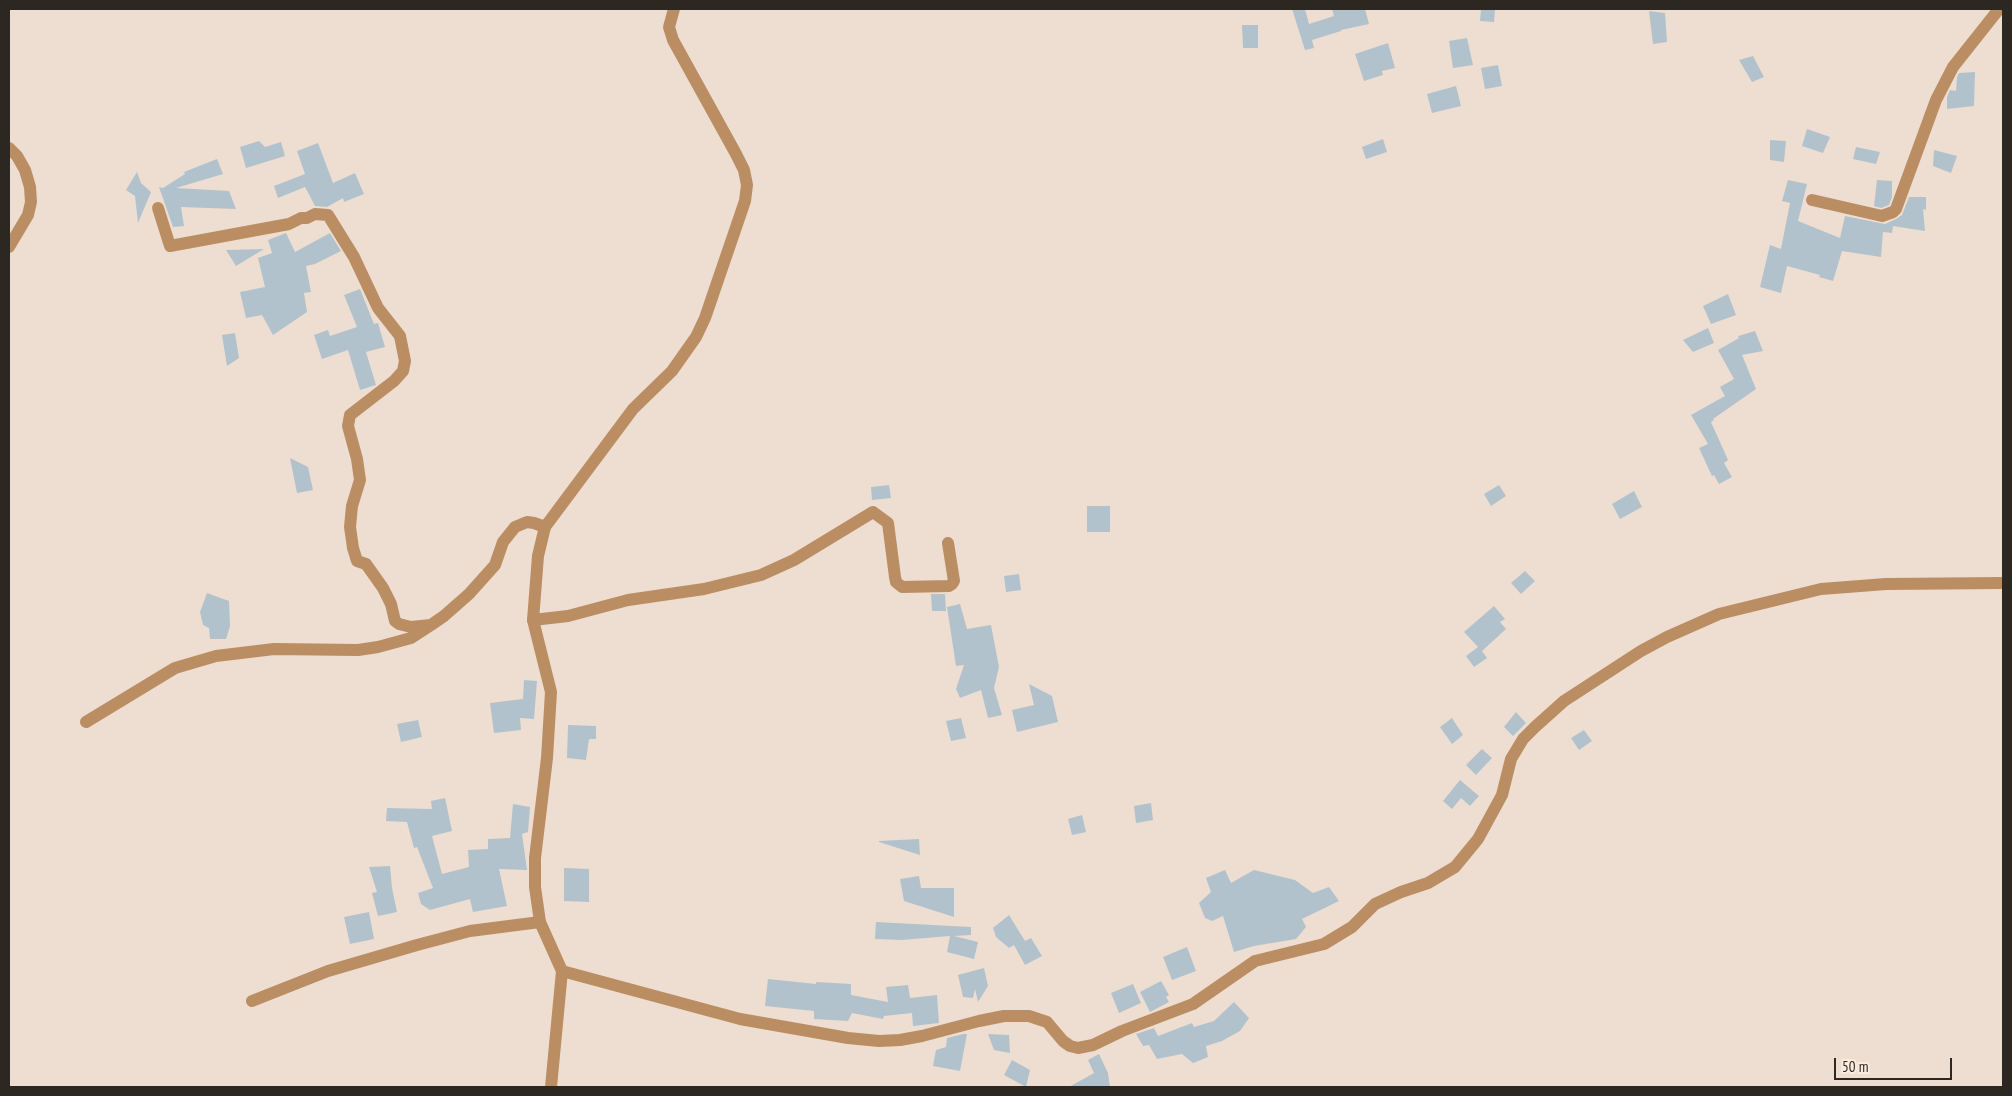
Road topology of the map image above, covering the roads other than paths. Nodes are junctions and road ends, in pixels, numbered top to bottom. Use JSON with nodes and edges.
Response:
{"nodes":[{"id":1,"x":674,"y":9,"type":"edge"},
{"id":2,"x":1998,"y":9,"type":"edge"},
{"id":3,"x":9,"y":148,"type":"edge"},
{"id":4,"x":1812,"y":200,"type":"dead end"},
{"id":5,"x":158,"y":208,"type":"dead end"},
{"id":6,"x":9,"y":247,"type":"edge"},
{"id":7,"x":545,"y":528,"type":"junction"},
{"id":8,"x":948,"y":543,"type":"dead end"},
{"id":9,"x":2003,"y":583,"type":"edge"},
{"id":10,"x":533,"y":620,"type":"junction"},
{"id":11,"x":431,"y":625,"type":"junction"},
{"id":12,"x":86,"y":722,"type":"dead end"},
{"id":13,"x":540,"y":922,"type":"junction"},
{"id":14,"x":562,"y":971,"type":"junction"},
{"id":15,"x":252,"y":1001,"type":"dead end"},
{"id":16,"x":551,"y":1087,"type":"edge"}],
"edges":[{"from":1,"to":7,"type":"street"},
{"from":2,"to":4,"type":"street"},
{"from":3,"to":6,"type":"street"},
{"from":5,"to":11,"type":"street"},
{"from":7,"to":10,"type":"street"},
{"from":7,"to":11,"type":"street"},
{"from":8,"to":10,"type":"street"},
{"from":9,"to":14,"type":"street"},
{"from":10,"to":13,"type":"street"},
{"from":11,"to":12,"type":"street"},
{"from":13,"to":14,"type":"street"},
{"from":13,"to":15,"type":"street"},
{"from":14,"to":16,"type":"street"}]}
